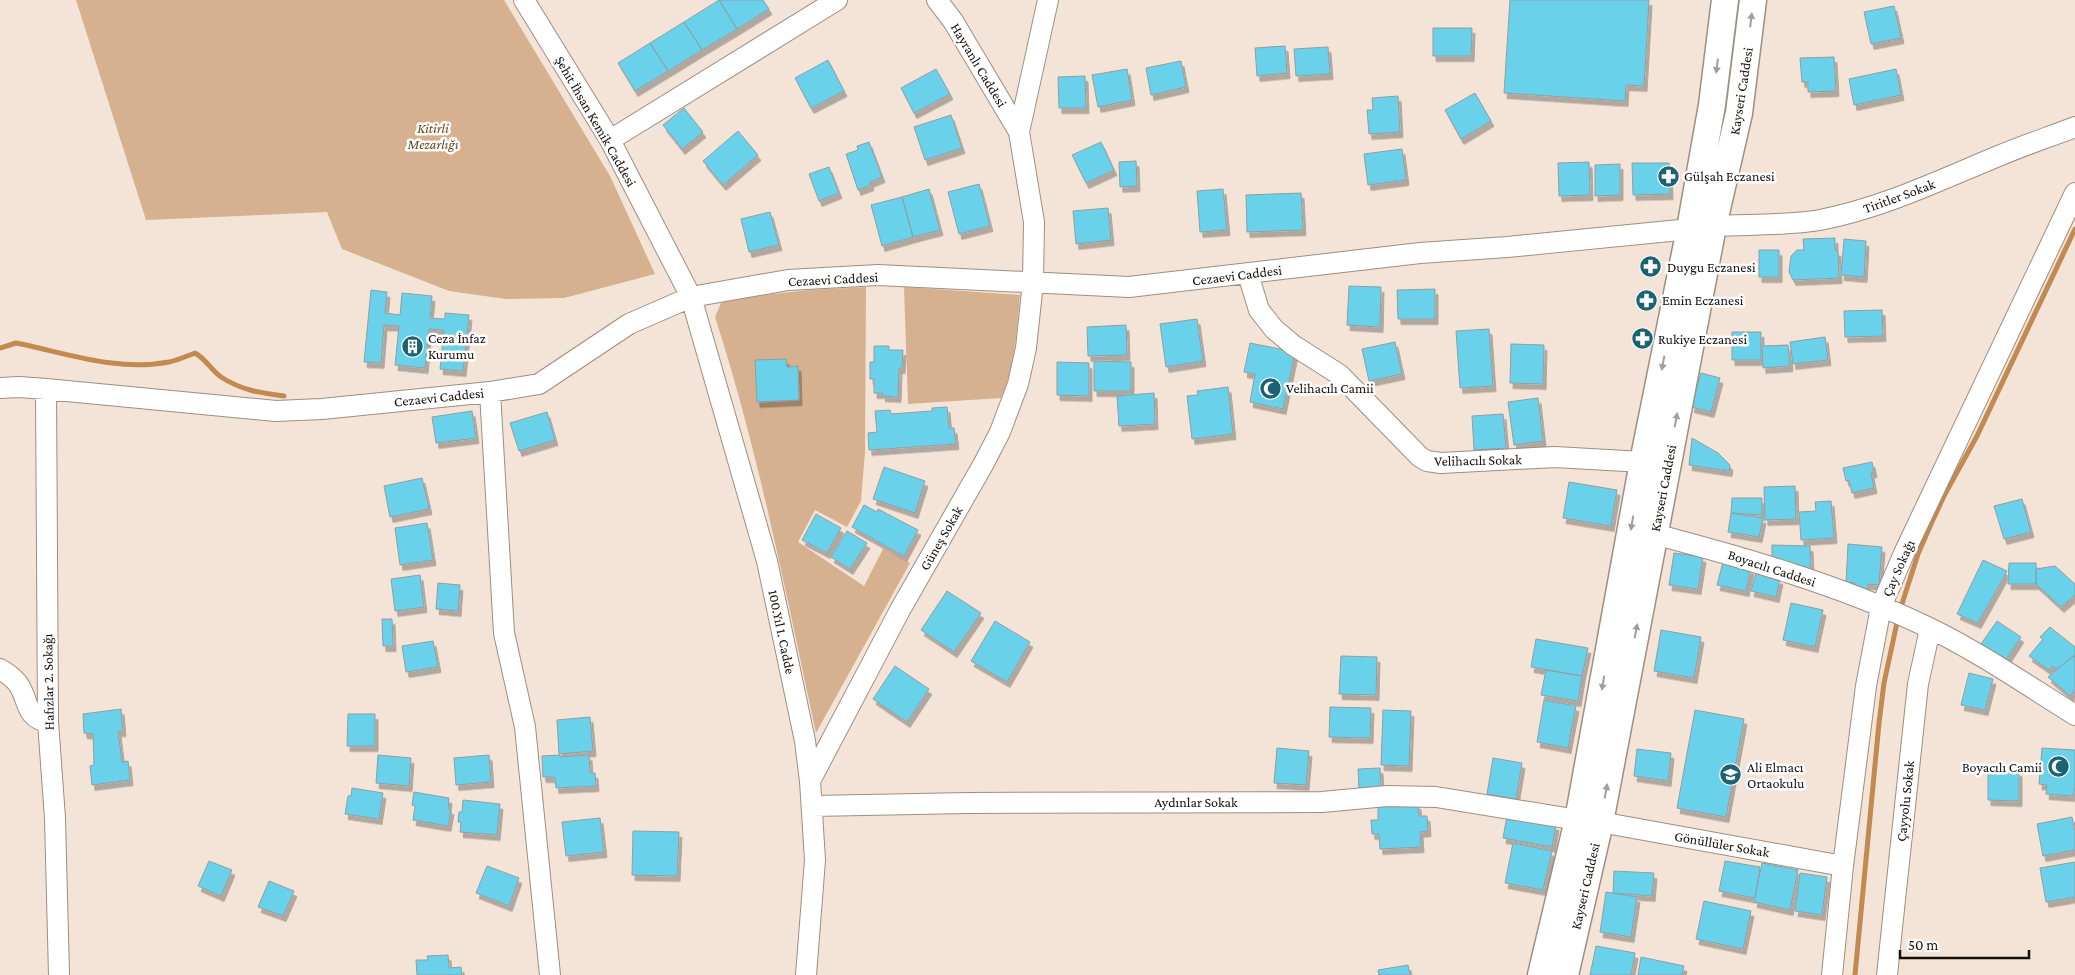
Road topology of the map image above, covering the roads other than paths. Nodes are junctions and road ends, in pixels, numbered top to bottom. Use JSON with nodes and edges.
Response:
{"nodes":[{"id":1,"x":524,"y":0,"type":"edge"},
{"id":2,"x":837,"y":0,"type":"edge"},
{"id":3,"x":937,"y":0,"type":"edge"},
{"id":4,"x":1048,"y":0,"type":"edge"},
{"id":5,"x":1725,"y":0,"type":"edge"},
{"id":6,"x":1754,"y":0,"type":"edge"},
{"id":7,"x":2075,"y":128,"type":"edge"},
{"id":8,"x":1019,"y":132,"type":"junction"},
{"id":9,"x":610,"y":140,"type":"junction"},
{"id":10,"x":2075,"y":193,"type":"edge"},
{"id":11,"x":1702,"y":227,"type":"junction"},
{"id":12,"x":1248,"y":274,"type":"junction"},
{"id":13,"x":1033,"y":282,"type":"junction"},
{"id":14,"x":691,"y":297,"type":"junction"},
{"id":15,"x":0,"y":388,"type":"edge"},
{"id":16,"x":46,"y":389,"type":"junction"},
{"id":17,"x":490,"y":392,"type":"junction"},
{"id":18,"x":1643,"y":462,"type":"junction"},
{"id":19,"x":1654,"y":534,"type":"junction"},
{"id":20,"x":1884,"y":608,"type":"junction"},
{"id":21,"x":1926,"y":626,"type":"junction"},
{"id":22,"x":0,"y":669,"type":"edge"},
{"id":23,"x":2075,"y":715,"type":"edge"},
{"id":24,"x":48,"y":722,"type":"junction"},
{"id":25,"x":810,"y":781,"type":"junction"},
{"id":26,"x":812,"y":806,"type":"junction"},
{"id":27,"x":1589,"y":821,"type":"junction"},
{"id":28,"x":1843,"y":866,"type":"junction"},
{"id":29,"x":59,"y":975,"type":"edge"},
{"id":30,"x":550,"y":975,"type":"edge"},
{"id":31,"x":806,"y":975,"type":"edge"},
{"id":32,"x":1541,"y":975,"type":"edge"},
{"id":33,"x":1565,"y":975,"type":"edge"},
{"id":34,"x":1832,"y":975,"type":"edge"},
{"id":35,"x":1887,"y":975,"type":"edge"}],
"edges":[{"from":1,"to":9,"type":"street","name":"Şehit İhsan Kemik Caddesi"},
{"from":2,"to":9,"type":"street"},
{"from":3,"to":8,"type":"street","name":"Hayranlı Caddesi"},
{"from":4,"to":8,"type":"street"},
{"from":5,"to":11,"type":"main road","name":"Kayseri Caddesi","one_way":true},
{"from":11,"to":6,"type":"main road","name":"Kayseri Caddesi","one_way":true},
{"from":7,"to":11,"type":"street","name":"Tiritler Sokak"},
{"from":8,"to":13,"type":"street","name":"Güneş Sokak"},
{"from":9,"to":14,"type":"street","name":"Şehit İhsan Kemik Caddesi"},
{"from":10,"to":20,"type":"street","name":"Çay Sokağı"},
{"from":11,"to":12,"type":"street","name":"Cezaevi Caddesi"},
{"from":11,"to":18,"type":"main road","name":"Kayseri Caddesi","one_way":true},
{"from":19,"to":11,"type":"main road","name":"Kayseri Caddesi","one_way":true},
{"from":12,"to":13,"type":"street","name":"Cezaevi Caddesi"},
{"from":12,"to":18,"type":"street","name":"Velihacılı Sokak"},
{"from":13,"to":14,"type":"street","name":"Cezaevi Caddesi"},
{"from":13,"to":25,"type":"street","name":"Güneş Sokak"},
{"from":14,"to":17,"type":"street","name":"Cezaevi Caddesi"},
{"from":14,"to":25,"type":"street","name":"100.Yıl 1. Cadde"},
{"from":15,"to":16,"type":"street","name":"Cezaevi Caddesi"},
{"from":16,"to":17,"type":"street","name":"Cezaevi Caddesi"},
{"from":16,"to":24,"type":"street","name":"Hafızlar 2. Sokağı"},
{"from":17,"to":30,"type":"street"},
{"from":18,"to":27,"type":"main road","name":"Kayseri Caddesi","one_way":true},
{"from":19,"to":20,"type":"street","name":"Boyacılı Caddesi"},
{"from":27,"to":19,"type":"main road","name":"Kayseri Caddesi","one_way":true},
{"from":20,"to":21,"type":"street","name":"Boyacılı Caddesi"},
{"from":20,"to":28,"type":"street","name":"Çay Sokağı"},
{"from":21,"to":23,"type":"street"},
{"from":21,"to":35,"type":"street","name":"Çayyolu Sokak"},
{"from":22,"to":24,"type":"street"},
{"from":24,"to":29,"type":"street","name":"Hafızlar 2. Sokağı"},
{"from":25,"to":26,"type":"street","name":"100.Yıl 1. Cadde"},
{"from":26,"to":27,"type":"street","name":"Aydınlar Sokak"},
{"from":26,"to":31,"type":"street","name":"100.Yıl 1. Cadde"},
{"from":27,"to":28,"type":"street","name":"Gönüllüler Sokak"},
{"from":27,"to":32,"type":"main road","name":"Kayseri Caddesi"},
{"from":27,"to":33,"type":"main road","name":"Kayseri Caddesi"},
{"from":28,"to":34,"type":"street","name":"Çay Sokağı"}]}
